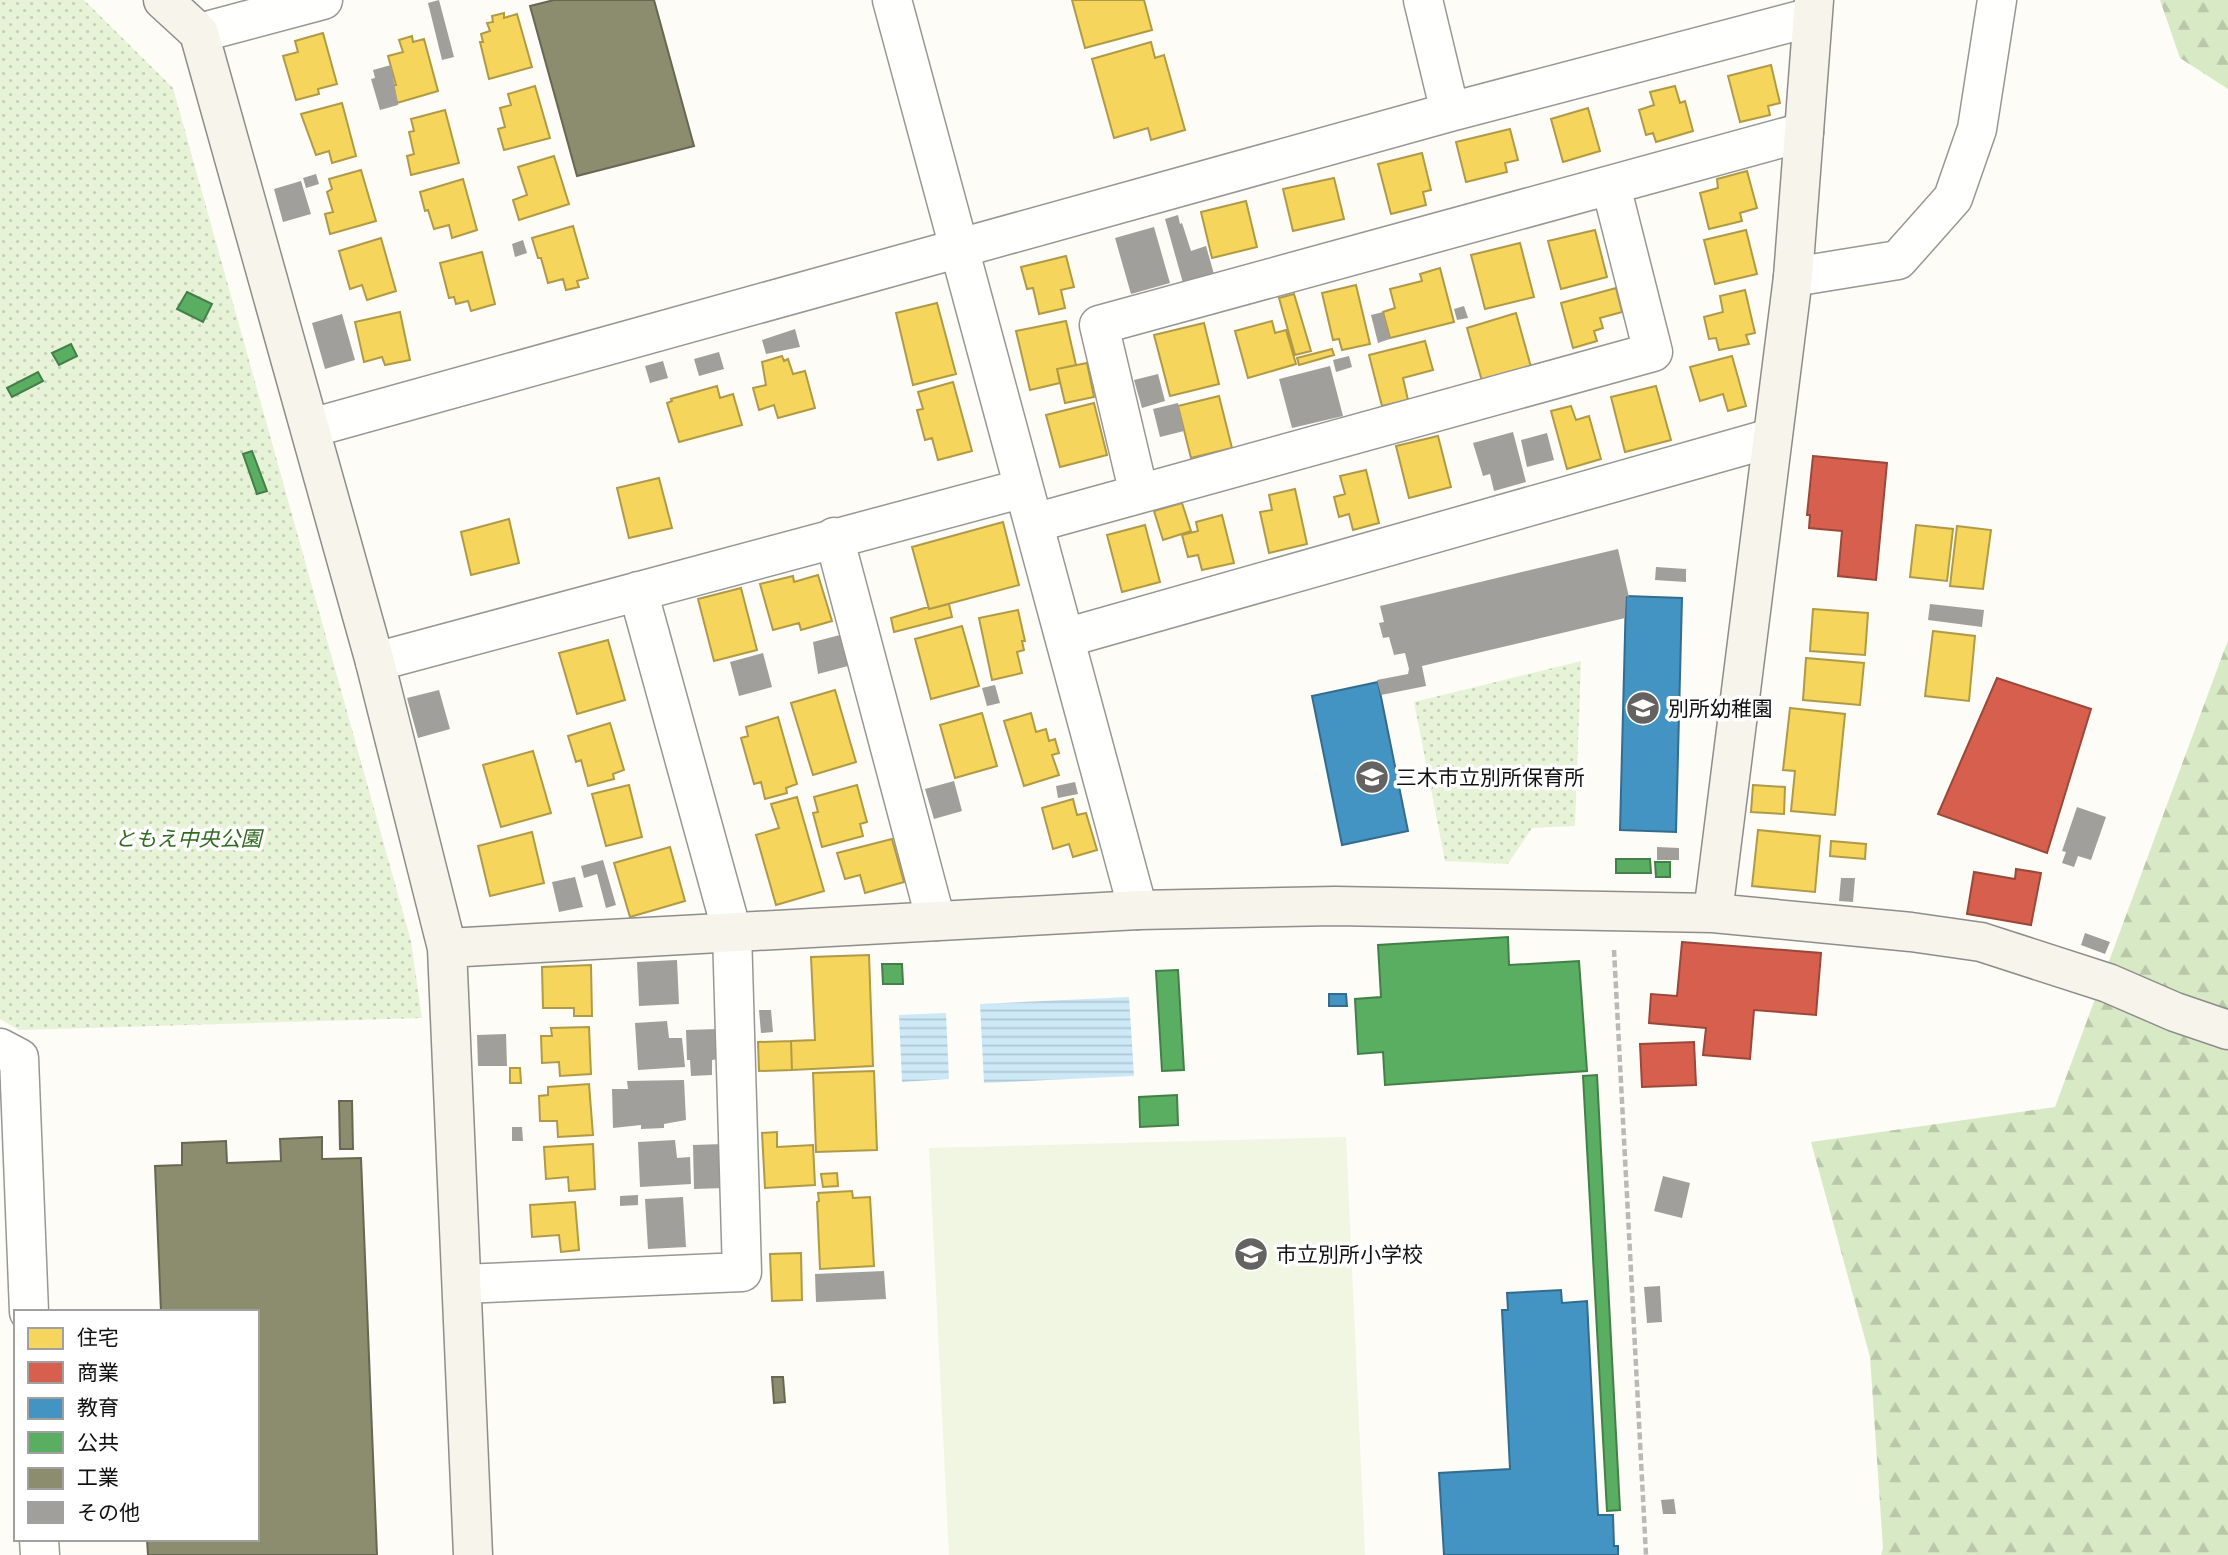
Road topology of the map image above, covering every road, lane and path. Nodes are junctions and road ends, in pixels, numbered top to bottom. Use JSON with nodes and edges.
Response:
{"nodes":[{"id":1,"x":163,"y":0,"type":"edge"},
{"id":2,"x":323,"y":0,"type":"edge"},
{"id":3,"x":892,"y":0,"type":"edge"},
{"id":4,"x":1423,"y":0,"type":"edge"},
{"id":5,"x":1997,"y":0,"type":"edge"},
{"id":6,"x":1813,"y":9,"type":"edge"},
{"id":7,"x":199,"y":33,"type":"junction"},
{"id":8,"x":1450,"y":112,"type":"junction"},
{"id":9,"x":1804,"y":132,"type":"junction"},
{"id":10,"x":1611,"y":186,"type":"junction"},
{"id":11,"x":960,"y":247,"type":"junction"},
{"id":12,"x":1793,"y":277,"type":"junction"},
{"id":13,"x":311,"y":428,"type":"junction"},
{"id":14,"x":1771,"y":438,"type":"junction"},
{"id":15,"x":1139,"y":494,"type":"junction"},
{"id":16,"x":1029,"y":506,"type":"junction"},
{"id":17,"x":834,"y":537,"type":"junction"},
{"id":18,"x":638,"y":591,"type":"junction"},
{"id":19,"x":1065,"y":638,"type":"junction"},
{"id":20,"x":375,"y":662,"type":"junction"},
{"id":21,"x":1138,"y":910,"type":"junction"},
{"id":22,"x":1612,"y":911,"type":"junction"},
{"id":23,"x":1713,"y":913,"type":"junction"},
{"id":24,"x":936,"y":921,"type":"junction"},
{"id":25,"x":732,"y":932,"type":"junction"},
{"id":26,"x":447,"y":948,"type":"junction"},
{"id":27,"x":2228,"y":1030,"type":"edge"},
{"id":28,"x":0,"y":1048,"type":"edge"},
{"id":29,"x":462,"y":1284,"type":"junction"},
{"id":30,"x":29,"y":1310,"type":"edge"},
{"id":31,"x":473,"y":1555,"type":"edge"},
{"id":32,"x":1646,"y":1555,"type":"edge"}],
"edges":[{"from":1,"to":7,"type":"street"},
{"from":2,"to":7,"type":"street"},
{"from":3,"to":11,"type":"street"},
{"from":4,"to":8,"type":"street"},
{"from":5,"to":12,"type":"street"},
{"from":6,"to":8,"type":"street"},
{"from":6,"to":9,"type":"street"},
{"from":7,"to":13,"type":"street"},
{"from":8,"to":11,"type":"street"},
{"from":9,"to":10,"type":"street"},
{"from":9,"to":12,"type":"street"},
{"from":10,"to":15,"type":"street"},
{"from":10,"to":15,"type":"street"},
{"from":11,"to":13,"type":"street"},
{"from":11,"to":16,"type":"street"},
{"from":12,"to":14,"type":"street"},
{"from":13,"to":20,"type":"street"},
{"from":14,"to":19,"type":"street"},
{"from":14,"to":23,"type":"street"},
{"from":15,"to":16,"type":"street"},
{"from":16,"to":17,"type":"street"},
{"from":16,"to":19,"type":"street"},
{"from":17,"to":18,"type":"street"},
{"from":17,"to":24,"type":"street"},
{"from":18,"to":20,"type":"street"},
{"from":18,"to":25,"type":"street"},
{"from":19,"to":21,"type":"street"},
{"from":20,"to":26,"type":"street"},
{"from":21,"to":22,"type":"street"},
{"from":21,"to":24,"type":"street"},
{"from":22,"to":23,"type":"street"},
{"from":22,"to":32,"type":"path"},
{"from":23,"to":27,"type":"street"},
{"from":24,"to":25,"type":"street"},
{"from":25,"to":26,"type":"street"},
{"from":25,"to":29,"type":"street"},
{"from":26,"to":29,"type":"street"},
{"from":28,"to":30,"type":"street"},
{"from":29,"to":31,"type":"street"}]}
